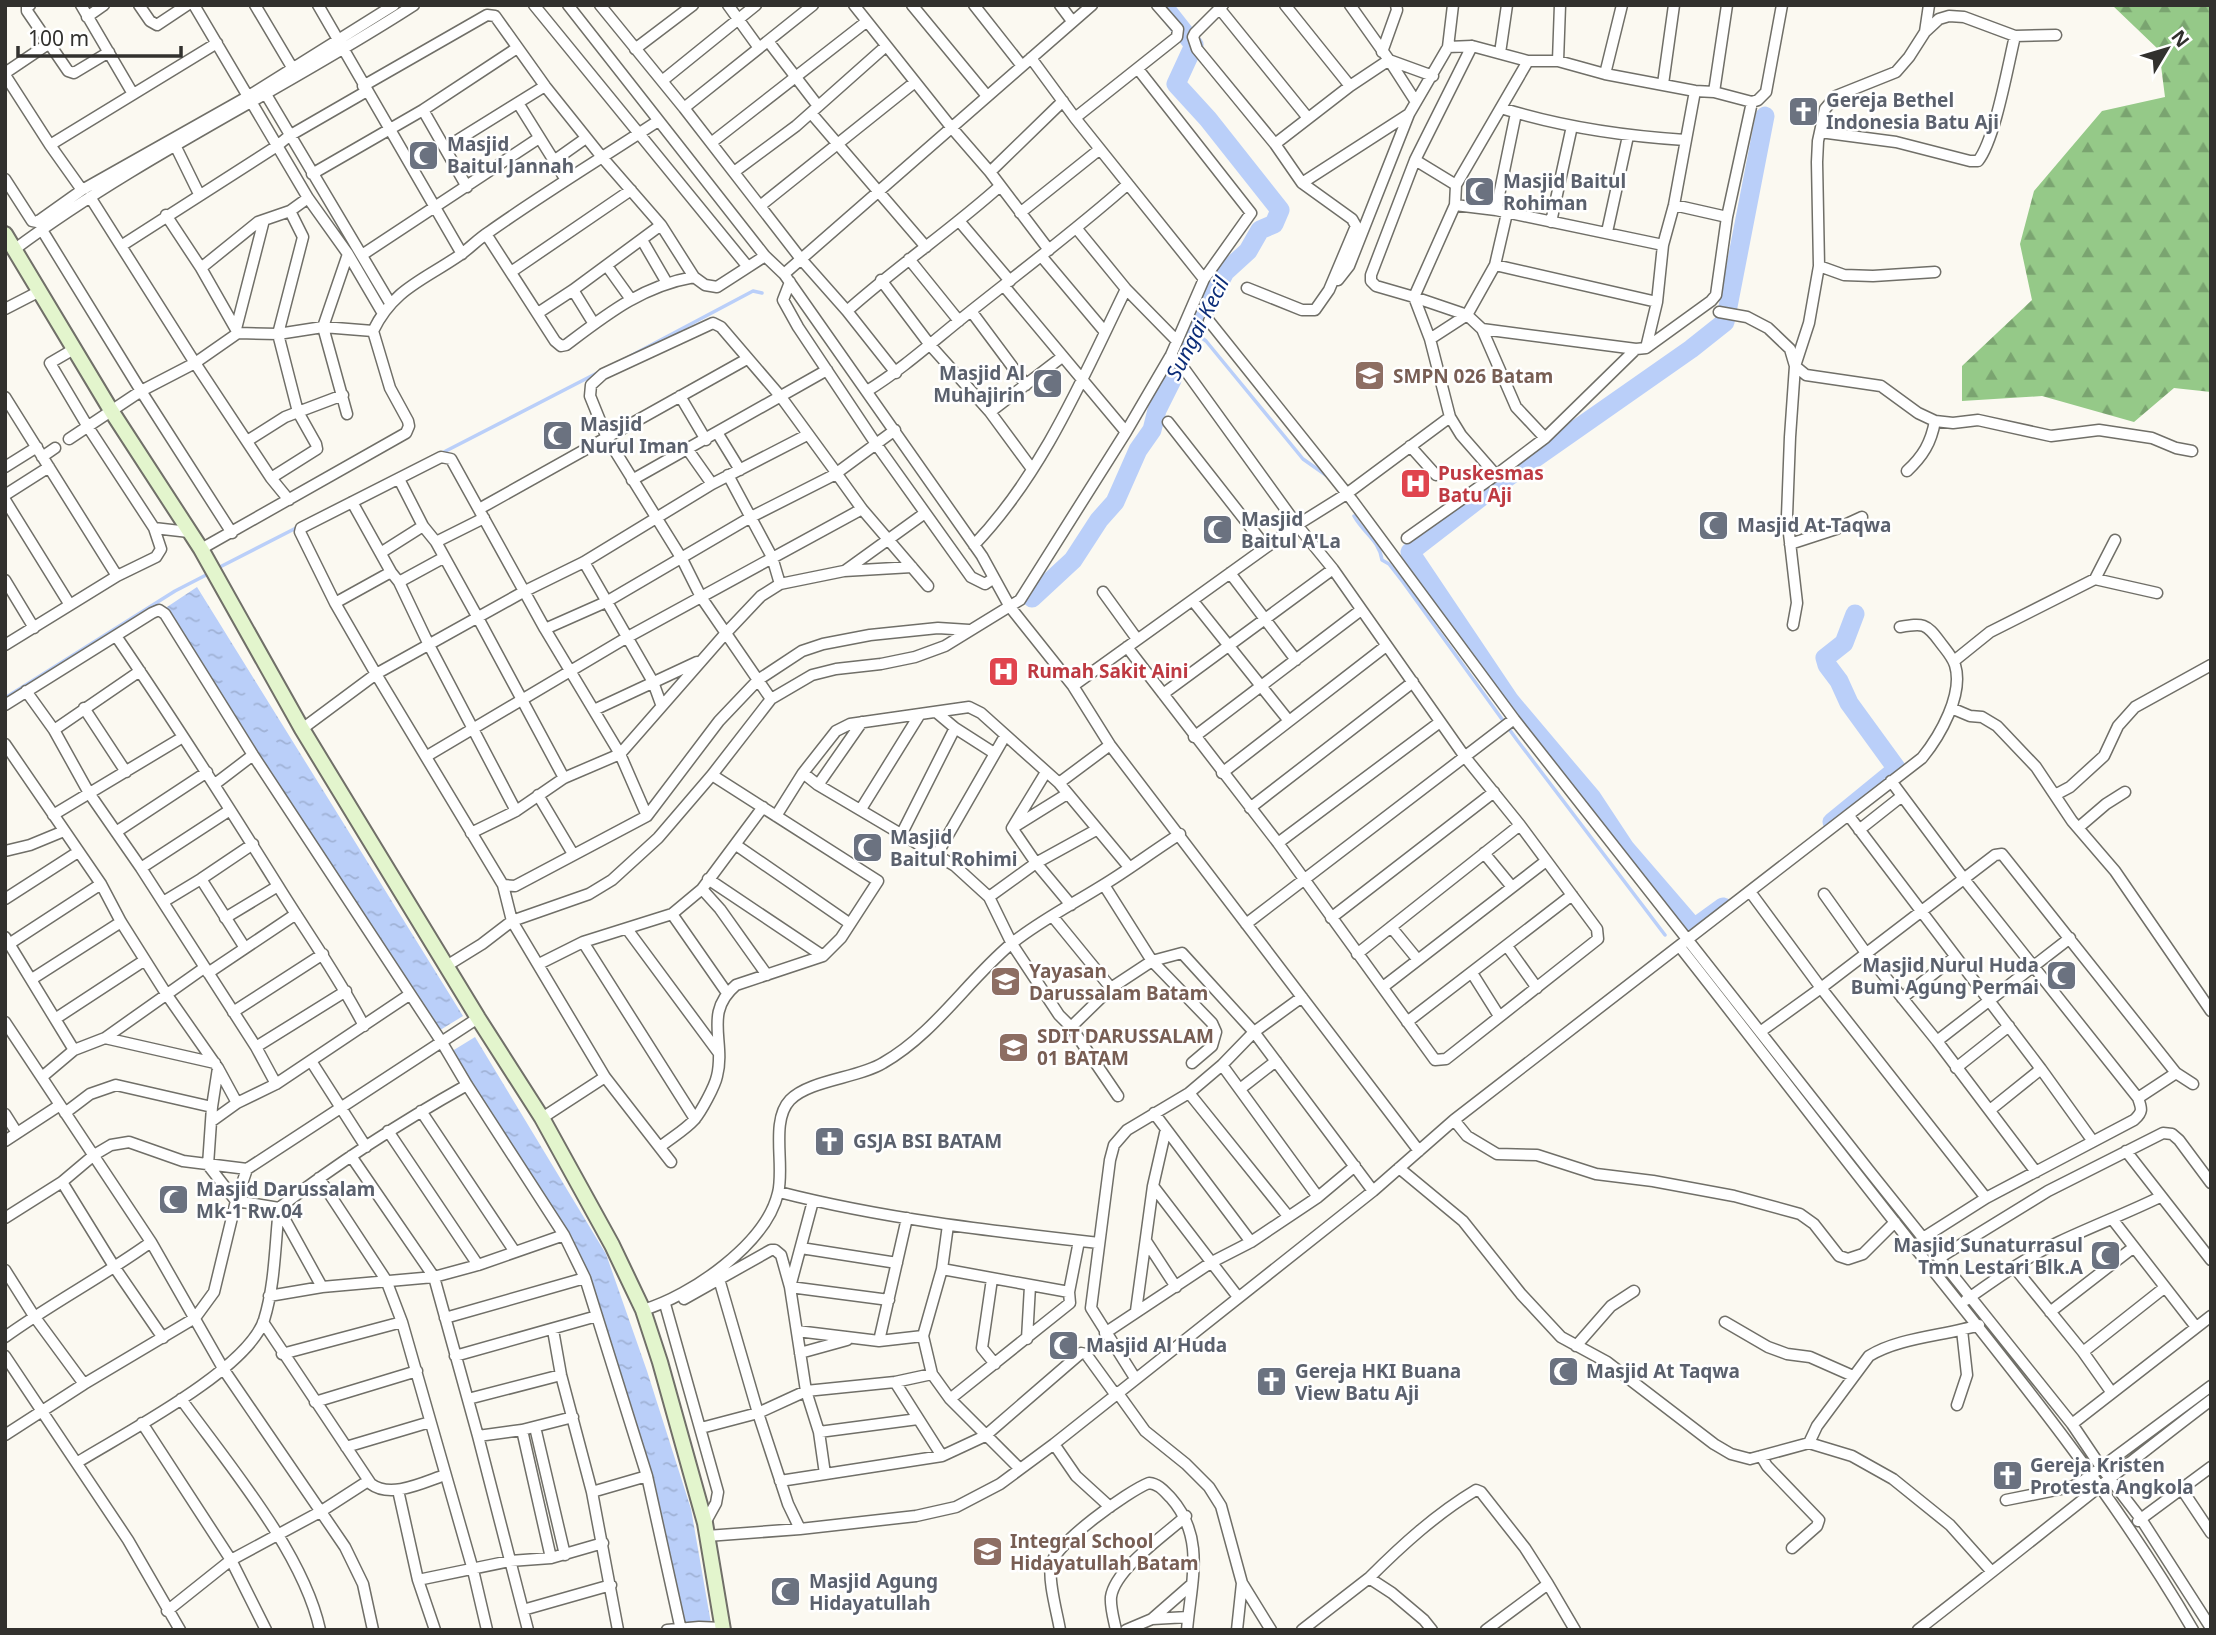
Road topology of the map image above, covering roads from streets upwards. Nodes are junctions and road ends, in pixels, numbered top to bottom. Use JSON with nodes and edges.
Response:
{"nodes":[{"id":1,"x":30,"y":5,"type":"edge"},
{"id":2,"x":81,"y":5,"type":"edge"},
{"id":3,"x":104,"y":5,"type":"edge"},
{"id":4,"x":139,"y":5,"type":"edge"},
{"id":5,"x":187,"y":5,"type":"edge"},
{"id":6,"x":194,"y":5,"type":"edge"},
{"id":7,"x":254,"y":5,"type":"edge"},
{"id":8,"x":318,"y":5,"type":"edge"},
{"id":9,"x":414,"y":5,"type":"edge"},
{"id":10,"x":534,"y":5,"type":"edge"},
{"id":11,"x":568,"y":5,"type":"edge"},
{"id":12,"x":600,"y":5,"type":"edge"},
{"id":13,"x":693,"y":5,"type":"edge"},
{"id":14,"x":729,"y":5,"type":"edge"},
{"id":15,"x":756,"y":5,"type":"edge"},
{"id":16,"x":813,"y":5,"type":"edge"},
{"id":17,"x":854,"y":5,"type":"edge"},
{"id":18,"x":912,"y":5,"type":"edge"},
{"id":19,"x":974,"y":5,"type":"edge"},
{"id":20,"x":1060,"y":5,"type":"edge"},
{"id":21,"x":1092,"y":5,"type":"edge"},
{"id":22,"x":1157,"y":5,"type":"edge"},
{"id":23,"x":1285,"y":5,"type":"edge"},
{"id":24,"x":1350,"y":5,"type":"edge"},
{"id":25,"x":1396,"y":5,"type":"edge"},
{"id":26,"x":1453,"y":5,"type":"edge"},
{"id":27,"x":1507,"y":5,"type":"edge"},
{"id":28,"x":1560,"y":5,"type":"edge"},
{"id":29,"x":1622,"y":5,"type":"edge"},
{"id":30,"x":1674,"y":5,"type":"edge"},
{"id":31,"x":1727,"y":5,"type":"edge"},
{"id":32,"x":1782,"y":5,"type":"edge"},
{"id":33,"x":1928,"y":5,"type":"edge"},
{"id":34,"x":387,"y":7,"type":"edge"},
{"id":35,"x":1221,"y":7,"type":"edge"},
{"id":36,"x":88,"y":16,"type":"junction"},
{"id":37,"x":739,"y":19,"type":"junction"},
{"id":38,"x":1072,"y":21,"type":"junction"},
{"id":39,"x":866,"y":22,"type":"junction"},
{"id":40,"x":1925,"y":32,"type":"junction"},
{"id":41,"x":2056,"y":35,"type":"dead end"},
{"id":42,"x":2015,"y":36,"type":"junction"},
{"id":43,"x":217,"y":43,"type":"junction"},
{"id":44,"x":48,"y":44,"type":"junction"},
{"id":45,"x":764,"y":44,"type":"junction"},
{"id":46,"x":341,"y":46,"type":"junction"},
{"id":47,"x":886,"y":46,"type":"junction"},
{"id":48,"x":1472,"y":46,"type":"junction"},
{"id":49,"x":1448,"y":47,"type":"junction"},
{"id":50,"x":517,"y":48,"type":"junction"},
{"id":51,"x":635,"y":49,"type":"junction"},
{"id":52,"x":109,"y":52,"type":"junction"},
{"id":53,"x":1500,"y":53,"type":"junction"},
{"id":54,"x":1386,"y":56,"type":"junction"},
{"id":55,"x":1031,"y":58,"type":"junction"},
{"id":56,"x":1528,"y":61,"type":"junction"},
{"id":57,"x":1558,"y":61,"type":"junction"},
{"id":58,"x":1022,"y":66,"type":"junction"},
{"id":59,"x":293,"y":69,"type":"junction"},
{"id":60,"x":1138,"y":69,"type":"junction"},
{"id":61,"x":5,"y":74,"type":"edge"},
{"id":62,"x":1605,"y":74,"type":"junction"},
{"id":63,"x":794,"y":76,"type":"junction"},
{"id":64,"x":1433,"y":76,"type":"junction"},
{"id":65,"x":662,"y":81,"type":"junction"},
{"id":66,"x":915,"y":82,"type":"junction"},
{"id":67,"x":1663,"y":84,"type":"junction"},
{"id":68,"x":545,"y":86,"type":"junction"},
{"id":69,"x":1350,"y":86,"type":"junction"},
{"id":70,"x":365,"y":88,"type":"junction"},
{"id":71,"x":264,"y":91,"type":"junction"},
{"id":72,"x":1695,"y":92,"type":"junction"},
{"id":73,"x":1714,"y":92,"type":"junction"},
{"id":74,"x":134,"y":94,"type":"junction"},
{"id":75,"x":988,"y":96,"type":"junction"},
{"id":76,"x":249,"y":100,"type":"junction"},
{"id":77,"x":1063,"y":101,"type":"junction"},
{"id":78,"x":1416,"y":102,"type":"junction"},
{"id":79,"x":1752,"y":102,"type":"junction"},
{"id":80,"x":518,"y":103,"type":"junction"},
{"id":81,"x":684,"y":108,"type":"junction"},
{"id":82,"x":1501,"y":108,"type":"junction"},
{"id":83,"x":423,"y":110,"type":"junction"},
{"id":84,"x":814,"y":110,"type":"junction"},
{"id":85,"x":1516,"y":113,"type":"junction"},
{"id":86,"x":1409,"y":114,"type":"junction"},
{"id":87,"x":1075,"y":118,"type":"junction"},
{"id":88,"x":1308,"y":118,"type":"junction"},
{"id":89,"x":659,"y":121,"type":"junction"},
{"id":90,"x":1572,"y":126,"type":"junction"},
{"id":91,"x":951,"y":127,"type":"junction"},
{"id":92,"x":388,"y":129,"type":"junction"},
{"id":93,"x":1820,"y":132,"type":"junction"},
{"id":94,"x":639,"y":134,"type":"junction"},
{"id":95,"x":289,"y":136,"type":"junction"},
{"id":96,"x":1628,"y":136,"type":"junction"},
{"id":97,"x":539,"y":138,"type":"junction"},
{"id":98,"x":586,"y":138,"type":"junction"},
{"id":99,"x":1685,"y":140,"type":"junction"},
{"id":100,"x":174,"y":142,"type":"junction"},
{"id":101,"x":711,"y":142,"type":"junction"},
{"id":102,"x":837,"y":144,"type":"junction"},
{"id":103,"x":1275,"y":144,"type":"junction"},
{"id":104,"x":50,"y":145,"type":"junction"},
{"id":105,"x":277,"y":146,"type":"junction"},
{"id":106,"x":445,"y":148,"type":"junction"},
{"id":107,"x":1100,"y":149,"type":"junction"},
{"id":108,"x":601,"y":156,"type":"junction"},
{"id":109,"x":555,"y":160,"type":"junction"},
{"id":110,"x":1415,"y":160,"type":"junction"},
{"id":111,"x":734,"y":172,"type":"junction"},
{"id":112,"x":990,"y":172,"type":"junction"},
{"id":113,"x":312,"y":174,"type":"junction"},
{"id":114,"x":5,"y":179,"type":"edge"},
{"id":115,"x":566,"y":180,"type":"junction"},
{"id":116,"x":1302,"y":183,"type":"junction"},
{"id":117,"x":1128,"y":184,"type":"junction"},
{"id":118,"x":1456,"y":185,"type":"junction"},
{"id":119,"x":1000,"y":186,"type":"junction"},
{"id":120,"x":467,"y":187,"type":"junction"},
{"id":121,"x":631,"y":190,"type":"junction"},
{"id":122,"x":878,"y":192,"type":"junction"},
{"id":123,"x":86,"y":193,"type":"junction"},
{"id":124,"x":199,"y":194,"type":"junction"},
{"id":125,"x":308,"y":198,"type":"junction"},
{"id":126,"x":1455,"y":205,"type":"junction"},
{"id":127,"x":1674,"y":205,"type":"junction"},
{"id":128,"x":435,"y":206,"type":"junction"},
{"id":129,"x":760,"y":206,"type":"junction"},
{"id":130,"x":1496,"y":210,"type":"junction"},
{"id":131,"x":290,"y":211,"type":"junction"},
{"id":132,"x":1020,"y":213,"type":"junction"},
{"id":133,"x":1507,"y":213,"type":"junction"},
{"id":134,"x":166,"y":215,"type":"junction"},
{"id":135,"x":1727,"y":217,"type":"junction"},
{"id":136,"x":264,"y":220,"type":"junction"},
{"id":137,"x":960,"y":222,"type":"junction"},
{"id":138,"x":1551,"y":222,"type":"junction"},
{"id":139,"x":661,"y":225,"type":"junction"},
{"id":140,"x":1077,"y":229,"type":"junction"},
{"id":141,"x":42,"y":230,"type":"junction"},
{"id":142,"x":1606,"y":232,"type":"junction"},
{"id":143,"x":5,"y":234,"type":"edge"},
{"id":144,"x":486,"y":234,"type":"junction"},
{"id":145,"x":642,"y":240,"type":"junction"},
{"id":146,"x":1663,"y":245,"type":"junction"},
{"id":147,"x":121,"y":246,"type":"junction"},
{"id":148,"x":926,"y":247,"type":"junction"},
{"id":149,"x":15,"y":249,"type":"junction"},
{"id":150,"x":348,"y":254,"type":"junction"},
{"id":151,"x":462,"y":254,"type":"junction"},
{"id":152,"x":1045,"y":254,"type":"junction"},
{"id":153,"x":362,"y":255,"type":"junction"},
{"id":154,"x":765,"y":256,"type":"junction"},
{"id":155,"x":801,"y":259,"type":"junction"},
{"id":156,"x":909,"y":259,"type":"junction"},
{"id":157,"x":1495,"y":265,"type":"junction"},
{"id":158,"x":607,"y":266,"type":"junction"},
{"id":159,"x":1819,"y":266,"type":"junction"},
{"id":160,"x":748,"y":267,"type":"junction"},
{"id":161,"x":201,"y":268,"type":"junction"},
{"id":162,"x":511,"y":272,"type":"junction"},
{"id":163,"x":1935,"y":272,"type":"dead end"},
{"id":164,"x":694,"y":277,"type":"junction"},
{"id":165,"x":787,"y":278,"type":"junction"},
{"id":166,"x":1204,"y":279,"type":"junction"},
{"id":167,"x":881,"y":280,"type":"junction"},
{"id":168,"x":667,"y":283,"type":"junction"},
{"id":169,"x":1007,"y":283,"type":"junction"},
{"id":170,"x":1247,"y":288,"type":"dead end"},
{"id":171,"x":1126,"y":289,"type":"junction"},
{"id":172,"x":573,"y":290,"type":"junction"},
{"id":173,"x":1329,"y":290,"type":"junction"},
{"id":174,"x":40,"y":291,"type":"junction"},
{"id":175,"x":5,"y":294,"type":"edge"},
{"id":176,"x":1414,"y":297,"type":"junction"},
{"id":177,"x":630,"y":298,"type":"junction"},
{"id":178,"x":1657,"y":302,"type":"junction"},
{"id":179,"x":390,"y":303,"type":"junction"},
{"id":180,"x":9,"y":307,"type":"edge"},
{"id":181,"x":847,"y":311,"type":"junction"},
{"id":182,"x":971,"y":311,"type":"junction"},
{"id":183,"x":1720,"y":312,"type":"dead end"},
{"id":184,"x":382,"y":313,"type":"junction"},
{"id":185,"x":538,"y":313,"type":"junction"},
{"id":186,"x":1467,"y":315,"type":"junction"},
{"id":187,"x":959,"y":321,"type":"junction"},
{"id":188,"x":1209,"y":321,"type":"dead end"},
{"id":189,"x":594,"y":324,"type":"junction"},
{"id":190,"x":323,"y":327,"type":"junction"},
{"id":191,"x":1482,"y":329,"type":"junction"},
{"id":192,"x":237,"y":331,"type":"junction"},
{"id":193,"x":373,"y":331,"type":"junction"},
{"id":194,"x":1105,"y":332,"type":"junction"},
{"id":195,"x":278,"y":334,"type":"junction"},
{"id":196,"x":1430,"y":339,"type":"junction"},
{"id":197,"x":1177,"y":341,"type":"junction"},
{"id":198,"x":930,"y":345,"type":"junction"},
{"id":199,"x":1641,"y":348,"type":"junction"},
{"id":200,"x":74,"y":349,"type":"junction"},
{"id":201,"x":1062,"y":357,"type":"junction"},
{"id":202,"x":1173,"y":357,"type":"junction"},
{"id":203,"x":747,"y":359,"type":"junction"},
{"id":204,"x":195,"y":363,"type":"junction"},
{"id":205,"x":1795,"y":366,"type":"junction"},
{"id":206,"x":827,"y":370,"type":"junction"},
{"id":207,"x":896,"y":373,"type":"junction"},
{"id":208,"x":1082,"y":382,"type":"junction"},
{"id":209,"x":1026,"y":385,"type":"junction"},
{"id":210,"x":141,"y":391,"type":"junction"},
{"id":211,"x":867,"y":391,"type":"junction"},
{"id":212,"x":343,"y":395,"type":"junction"},
{"id":213,"x":680,"y":396,"type":"junction"},
{"id":214,"x":5,"y":397,"type":"edge"},
{"id":215,"x":781,"y":397,"type":"junction"},
{"id":216,"x":112,"y":412,"type":"junction"},
{"id":217,"x":298,"y":412,"type":"junction"},
{"id":218,"x":990,"y":412,"type":"junction"},
{"id":219,"x":347,"y":414,"type":"dead end"},
{"id":220,"x":1450,"y":418,"type":"junction"},
{"id":221,"x":1935,"y":421,"type":"junction"},
{"id":222,"x":1168,"y":422,"type":"dead end"},
{"id":223,"x":88,"y":427,"type":"junction"},
{"id":224,"x":895,"y":430,"type":"junction"},
{"id":225,"x":1126,"y":432,"type":"junction"},
{"id":226,"x":718,"y":434,"type":"junction"},
{"id":227,"x":807,"y":435,"type":"junction"},
{"id":228,"x":607,"y":438,"type":"junction"},
{"id":229,"x":1545,"y":438,"type":"junction"},
{"id":230,"x":69,"y":439,"type":"dead end"},
{"id":231,"x":706,"y":440,"type":"junction"},
{"id":232,"x":247,"y":441,"type":"junction"},
{"id":233,"x":876,"y":444,"type":"junction"},
{"id":234,"x":1410,"y":446,"type":"junction"},
{"id":235,"x":55,"y":449,"type":"dead end"},
{"id":236,"x":688,"y":450,"type":"junction"},
{"id":237,"x":2192,"y":451,"type":"dead end"},
{"id":238,"x":40,"y":452,"type":"junction"},
{"id":239,"x":5,"y":467,"type":"edge"},
{"id":240,"x":49,"y":467,"type":"junction"},
{"id":241,"x":1032,"y":469,"type":"junction"},
{"id":242,"x":740,"y":470,"type":"junction"},
{"id":243,"x":1907,"y":471,"type":"dead end"},
{"id":244,"x":728,"y":475,"type":"junction"},
{"id":245,"x":1436,"y":475,"type":"dead end"},
{"id":246,"x":1496,"y":475,"type":"junction"},
{"id":247,"x":271,"y":478,"type":"junction"},
{"id":248,"x":398,"y":479,"type":"junction"},
{"id":249,"x":632,"y":480,"type":"junction"},
{"id":250,"x":712,"y":484,"type":"junction"},
{"id":251,"x":1347,"y":493,"type":"junction"},
{"id":252,"x":5,"y":495,"type":"edge"},
{"id":253,"x":5,"y":500,"type":"edge"},
{"id":254,"x":289,"y":500,"type":"junction"},
{"id":255,"x":352,"y":502,"type":"junction"},
{"id":256,"x":862,"y":509,"type":"junction"},
{"id":257,"x":925,"y":513,"type":"junction"},
{"id":258,"x":482,"y":514,"type":"junction"},
{"id":259,"x":751,"y":517,"type":"junction"},
{"id":260,"x":1862,"y":517,"type":"dead end"},
{"id":261,"x":656,"y":519,"type":"junction"},
{"id":262,"x":1297,"y":525,"type":"junction"},
{"id":263,"x":423,"y":526,"type":"junction"},
{"id":264,"x":154,"y":528,"type":"junction"},
{"id":265,"x":189,"y":532,"type":"junction"},
{"id":266,"x":232,"y":533,"type":"junction"},
{"id":267,"x":1407,"y":538,"type":"dead end"},
{"id":268,"x":890,"y":539,"type":"junction"},
{"id":269,"x":2115,"y":540,"type":"dead end"},
{"id":270,"x":436,"y":542,"type":"junction"},
{"id":271,"x":1790,"y":544,"type":"junction"},
{"id":272,"x":974,"y":545,"type":"junction"},
{"id":273,"x":1266,"y":547,"type":"junction"},
{"id":274,"x":382,"y":552,"type":"junction"},
{"id":275,"x":204,"y":556,"type":"junction"},
{"id":276,"x":772,"y":557,"type":"junction"},
{"id":277,"x":443,"y":558,"type":"junction"},
{"id":278,"x":682,"y":559,"type":"junction"},
{"id":279,"x":584,"y":562,"type":"junction"},
{"id":280,"x":912,"y":567,"type":"junction"},
{"id":281,"x":1333,"y":569,"type":"junction"},
{"id":282,"x":844,"y":571,"type":"junction"},
{"id":283,"x":391,"y":572,"type":"junction"},
{"id":284,"x":1230,"y":573,"type":"junction"},
{"id":285,"x":117,"y":576,"type":"junction"},
{"id":286,"x":994,"y":578,"type":"junction"},
{"id":287,"x":2095,"y":579,"type":"junction"},
{"id":288,"x":399,"y":582,"type":"junction"},
{"id":289,"x":780,"y":584,"type":"junction"},
{"id":290,"x":928,"y":586,"type":"dead end"},
{"id":291,"x":7,"y":587,"type":"edge"},
{"id":292,"x":525,"y":591,"type":"junction"},
{"id":293,"x":1103,"y":592,"type":"dead end"},
{"id":294,"x":2157,"y":593,"type":"dead end"},
{"id":295,"x":701,"y":597,"type":"junction"},
{"id":296,"x":1193,"y":601,"type":"junction"},
{"id":297,"x":606,"y":602,"type":"junction"},
{"id":298,"x":335,"y":603,"type":"junction"},
{"id":299,"x":70,"y":605,"type":"junction"},
{"id":300,"x":1010,"y":607,"type":"junction"},
{"id":301,"x":1361,"y":610,"type":"junction"},
{"id":302,"x":478,"y":618,"type":"junction"},
{"id":303,"x":1264,"y":618,"type":"junction"},
{"id":304,"x":1793,"y":625,"type":"dead end"},
{"id":305,"x":1900,"y":627,"type":"dead end"},
{"id":306,"x":34,"y":628,"type":"junction"},
{"id":307,"x":545,"y":629,"type":"junction"},
{"id":308,"x":970,"y":631,"type":"junction"},
{"id":309,"x":725,"y":634,"type":"junction"},
{"id":310,"x":116,"y":636,"type":"junction"},
{"id":311,"x":626,"y":638,"type":"junction"},
{"id":312,"x":1137,"y":639,"type":"junction"},
{"id":313,"x":5,"y":645,"type":"edge"},
{"id":314,"x":429,"y":645,"type":"junction"},
{"id":315,"x":1228,"y":645,"type":"junction"},
{"id":316,"x":1386,"y":646,"type":"junction"},
{"id":317,"x":1128,"y":647,"type":"junction"},
{"id":318,"x":701,"y":660,"type":"junction"},
{"id":319,"x":1296,"y":660,"type":"junction"},
{"id":320,"x":1954,"y":661,"type":"junction"},
{"id":321,"x":2211,"y":665,"type":"edge"},
{"id":322,"x":140,"y":671,"type":"junction"},
{"id":323,"x":572,"y":671,"type":"junction"},
{"id":324,"x":376,"y":674,"type":"junction"},
{"id":325,"x":758,"y":680,"type":"junction"},
{"id":326,"x":653,"y":682,"type":"junction"},
{"id":327,"x":1413,"y":682,"type":"junction"},
{"id":328,"x":1073,"y":686,"type":"junction"},
{"id":329,"x":1262,"y":686,"type":"junction"},
{"id":330,"x":26,"y":691,"type":"junction"},
{"id":331,"x":1163,"y":694,"type":"junction"},
{"id":332,"x":771,"y":699,"type":"junction"},
{"id":333,"x":523,"y":701,"type":"junction"},
{"id":334,"x":662,"y":704,"type":"junction"},
{"id":335,"x":5,"y":705,"type":"edge"},
{"id":336,"x":84,"y":708,"type":"junction"},
{"id":337,"x":1951,"y":708,"type":"junction"},
{"id":338,"x":594,"y":710,"type":"junction"},
{"id":339,"x":936,"y":712,"type":"junction"},
{"id":340,"x":920,"y":714,"type":"junction"},
{"id":341,"x":1289,"y":721,"type":"junction"},
{"id":342,"x":862,"y":722,"type":"junction"},
{"id":343,"x":1440,"y":722,"type":"junction"},
{"id":344,"x":1509,"y":723,"type":"junction"},
{"id":345,"x":473,"y":727,"type":"junction"},
{"id":346,"x":302,"y":729,"type":"junction"},
{"id":347,"x":955,"y":729,"type":"junction"},
{"id":348,"x":54,"y":730,"type":"junction"},
{"id":349,"x":1005,"y":736,"type":"junction"},
{"id":350,"x":183,"y":737,"type":"junction"},
{"id":351,"x":1194,"y":737,"type":"junction"},
{"id":352,"x":5,"y":744,"type":"edge"},
{"id":353,"x":1111,"y":745,"type":"junction"},
{"id":354,"x":994,"y":753,"type":"junction"},
{"id":355,"x":620,"y":754,"type":"junction"},
{"id":356,"x":253,"y":755,"type":"junction"},
{"id":357,"x":427,"y":756,"type":"junction"},
{"id":358,"x":1465,"y":757,"type":"junction"},
{"id":359,"x":126,"y":772,"type":"junction"},
{"id":360,"x":207,"y":772,"type":"junction"},
{"id":361,"x":1046,"y":772,"type":"junction"},
{"id":362,"x":803,"y":773,"type":"junction"},
{"id":363,"x":1222,"y":773,"type":"junction"},
{"id":364,"x":712,"y":775,"type":"junction"},
{"id":365,"x":564,"y":778,"type":"junction"},
{"id":366,"x":1891,"y":781,"type":"junction"},
{"id":367,"x":1059,"y":783,"type":"junction"},
{"id":368,"x":215,"y":784,"type":"junction"},
{"id":369,"x":818,"y":785,"type":"junction"},
{"id":370,"x":1494,"y":792,"type":"junction"},
{"id":371,"x":2125,"y":792,"type":"dead end"},
{"id":372,"x":89,"y":793,"type":"junction"},
{"id":373,"x":1068,"y":794,"type":"junction"},
{"id":374,"x":2055,"y":795,"type":"junction"},
{"id":375,"x":538,"y":796,"type":"junction"},
{"id":376,"x":1902,"y":796,"type":"junction"},
{"id":377,"x":763,"y":807,"type":"junction"},
{"id":378,"x":1250,"y":808,"type":"junction"},
{"id":379,"x":860,"y":809,"type":"junction"},
{"id":380,"x":230,"y":810,"type":"junction"},
{"id":381,"x":516,"y":811,"type":"junction"},
{"id":382,"x":53,"y":815,"type":"junction"},
{"id":383,"x":647,"y":816,"type":"junction"},
{"id":384,"x":776,"y":816,"type":"junction"},
{"id":385,"x":1849,"y":816,"type":"junction"},
{"id":386,"x":1520,"y":825,"type":"junction"},
{"id":387,"x":1012,"y":828,"type":"junction"},
{"id":388,"x":2078,"y":828,"type":"junction"},
{"id":389,"x":1096,"y":830,"type":"junction"},
{"id":390,"x":1859,"y":830,"type":"junction"},
{"id":391,"x":64,"y":831,"type":"junction"},
{"id":392,"x":116,"y":832,"type":"junction"},
{"id":393,"x":471,"y":833,"type":"junction"},
{"id":394,"x":1180,"y":834,"type":"junction"},
{"id":395,"x":901,"y":835,"type":"junction"},
{"id":396,"x":1278,"y":843,"type":"junction"},
{"id":397,"x":253,"y":844,"type":"junction"},
{"id":398,"x":736,"y":845,"type":"junction"},
{"id":399,"x":5,"y":851,"type":"edge"},
{"id":400,"x":78,"y":852,"type":"junction"},
{"id":401,"x":1484,"y":853,"type":"junction"},
{"id":402,"x":573,"y":854,"type":"junction"},
{"id":403,"x":936,"y":856,"type":"junction"},
{"id":404,"x":1546,"y":861,"type":"junction"},
{"id":405,"x":1036,"y":863,"type":"junction"},
{"id":406,"x":1129,"y":867,"type":"junction"},
{"id":407,"x":141,"y":868,"type":"junction"},
{"id":408,"x":1964,"y":878,"type":"junction"},
{"id":409,"x":201,"y":879,"type":"junction"},
{"id":410,"x":708,"y":879,"type":"junction"},
{"id":411,"x":1305,"y":880,"type":"junction"},
{"id":412,"x":101,"y":884,"type":"junction"},
{"id":413,"x":503,"y":885,"type":"junction"},
{"id":414,"x":1104,"y":885,"type":"junction"},
{"id":415,"x":278,"y":886,"type":"junction"},
{"id":416,"x":1511,"y":887,"type":"junction"},
{"id":417,"x":702,"y":889,"type":"junction"},
{"id":418,"x":1751,"y":893,"type":"junction"},
{"id":419,"x":1824,"y":894,"type":"dead end"},
{"id":420,"x":1572,"y":895,"type":"junction"},
{"id":421,"x":989,"y":897,"type":"junction"},
{"id":422,"x":5,"y":899,"type":"edge"},
{"id":423,"x":163,"y":902,"type":"junction"},
{"id":424,"x":1071,"y":905,"type":"junction"},
{"id":425,"x":1922,"y":912,"type":"junction"},
{"id":426,"x":296,"y":914,"type":"junction"},
{"id":427,"x":672,"y":914,"type":"junction"},
{"id":428,"x":1053,"y":917,"type":"junction"},
{"id":429,"x":225,"y":918,"type":"junction"},
{"id":430,"x":1331,"y":918,"type":"junction"},
{"id":431,"x":512,"y":921,"type":"junction"},
{"id":432,"x":121,"y":922,"type":"junction"},
{"id":433,"x":849,"y":923,"type":"junction"},
{"id":434,"x":1246,"y":924,"type":"junction"},
{"id":435,"x":1391,"y":927,"type":"junction"},
{"id":436,"x":627,"y":929,"type":"junction"},
{"id":437,"x":2070,"y":938,"type":"junction"},
{"id":438,"x":1690,"y":939,"type":"junction"},
{"id":439,"x":7,"y":940,"type":"edge"},
{"id":440,"x":583,"y":942,"type":"junction"},
{"id":441,"x":1012,"y":944,"type":"junction"},
{"id":442,"x":1507,"y":946,"type":"junction"},
{"id":443,"x":245,"y":947,"type":"junction"},
{"id":444,"x":1680,"y":947,"type":"junction"},
{"id":445,"x":1866,"y":953,"type":"junction"},
{"id":446,"x":323,"y":954,"type":"junction"},
{"id":447,"x":1357,"y":954,"type":"junction"},
{"id":448,"x":823,"y":956,"type":"junction"},
{"id":449,"x":1955,"y":957,"type":"junction"},
{"id":450,"x":145,"y":960,"type":"junction"},
{"id":451,"x":1418,"y":960,"type":"junction"},
{"id":452,"x":1152,"y":961,"type":"junction"},
{"id":453,"x":539,"y":964,"type":"junction"},
{"id":454,"x":448,"y":965,"type":"junction"},
{"id":455,"x":2035,"y":966,"type":"junction"},
{"id":456,"x":206,"y":971,"type":"junction"},
{"id":457,"x":1472,"y":973,"type":"junction"},
{"id":458,"x":767,"y":975,"type":"junction"},
{"id":459,"x":32,"y":979,"type":"junction"},
{"id":460,"x":1383,"y":987,"type":"junction"},
{"id":461,"x":1111,"y":988,"type":"junction"},
{"id":462,"x":1537,"y":988,"type":"junction"},
{"id":463,"x":1821,"y":988,"type":"junction"},
{"id":464,"x":346,"y":991,"type":"junction"},
{"id":465,"x":727,"y":993,"type":"junction"},
{"id":466,"x":167,"y":995,"type":"junction"},
{"id":467,"x":409,"y":995,"type":"junction"},
{"id":468,"x":1302,"y":998,"type":"junction"},
{"id":469,"x":1902,"y":998,"type":"junction"},
{"id":470,"x":1989,"y":1000,"type":"junction"},
{"id":471,"x":2211,"y":1011,"type":"edge"},
{"id":472,"x":233,"y":1012,"type":"junction"},
{"id":473,"x":1499,"y":1016,"type":"junction"},
{"id":474,"x":478,"y":1018,"type":"junction"},
{"id":475,"x":55,"y":1019,"type":"junction"},
{"id":476,"x":1407,"y":1022,"type":"junction"},
{"id":477,"x":6,"y":1023,"type":"edge"},
{"id":478,"x":364,"y":1026,"type":"junction"},
{"id":479,"x":2008,"y":1026,"type":"junction"},
{"id":480,"x":1071,"y":1027,"type":"junction"},
{"id":481,"x":1255,"y":1032,"type":"junction"},
{"id":482,"x":1760,"y":1032,"type":"junction"},
{"id":483,"x":105,"y":1038,"type":"junction"},
{"id":484,"x":441,"y":1041,"type":"junction"},
{"id":485,"x":1937,"y":1041,"type":"junction"},
{"id":486,"x":256,"y":1047,"type":"junction"},
{"id":487,"x":74,"y":1050,"type":"junction"},
{"id":488,"x":720,"y":1055,"type":"junction"},
{"id":489,"x":311,"y":1061,"type":"junction"},
{"id":490,"x":1276,"y":1061,"type":"junction"},
{"id":491,"x":1192,"y":1063,"type":"dead end"},
{"id":492,"x":217,"y":1065,"type":"junction"},
{"id":493,"x":1222,"y":1065,"type":"junction"},
{"id":494,"x":1956,"y":1068,"type":"junction"},
{"id":495,"x":2041,"y":1069,"type":"junction"},
{"id":496,"x":2176,"y":1073,"type":"junction"},
{"id":497,"x":42,"y":1077,"type":"junction"},
{"id":498,"x":605,"y":1077,"type":"junction"},
{"id":499,"x":276,"y":1084,"type":"junction"},
{"id":500,"x":2193,"y":1084,"type":"dead end"},
{"id":501,"x":467,"y":1085,"type":"junction"},
{"id":502,"x":1240,"y":1089,"type":"junction"},
{"id":503,"x":1189,"y":1093,"type":"junction"},
{"id":504,"x":1118,"y":1096,"type":"dead end"},
{"id":505,"x":2138,"y":1098,"type":"junction"},
{"id":506,"x":237,"y":1103,"type":"junction"},
{"id":507,"x":212,"y":1107,"type":"junction"},
{"id":508,"x":339,"y":1107,"type":"junction"},
{"id":509,"x":63,"y":1109,"type":"junction"},
{"id":510,"x":1990,"y":1110,"type":"junction"},
{"id":511,"x":421,"y":1111,"type":"junction"},
{"id":512,"x":1154,"y":1113,"type":"junction"},
{"id":513,"x":5,"y":1114,"type":"edge"},
{"id":514,"x":542,"y":1118,"type":"junction"},
{"id":515,"x":695,"y":1119,"type":"junction"},
{"id":516,"x":1454,"y":1120,"type":"junction"},
{"id":517,"x":212,"y":1121,"type":"junction"},
{"id":518,"x":1166,"y":1129,"type":"junction"},
{"id":519,"x":388,"y":1131,"type":"junction"},
{"id":520,"x":17,"y":1133,"type":"junction"},
{"id":521,"x":2092,"y":1140,"type":"junction"},
{"id":522,"x":5,"y":1141,"type":"edge"},
{"id":523,"x":366,"y":1147,"type":"junction"},
{"id":524,"x":660,"y":1147,"type":"junction"},
{"id":525,"x":1419,"y":1151,"type":"junction"},
{"id":526,"x":2126,"y":1151,"type":"junction"},
{"id":527,"x":94,"y":1155,"type":"junction"},
{"id":528,"x":351,"y":1156,"type":"junction"},
{"id":529,"x":671,"y":1162,"type":"dead end"},
{"id":530,"x":208,"y":1165,"type":"junction"},
{"id":531,"x":1355,"y":1166,"type":"junction"},
{"id":532,"x":1399,"y":1168,"type":"junction"},
{"id":533,"x":247,"y":1169,"type":"junction"},
{"id":534,"x":2036,"y":1172,"type":"junction"},
{"id":535,"x":319,"y":1178,"type":"junction"},
{"id":536,"x":62,"y":1182,"type":"junction"},
{"id":537,"x":2211,"y":1182,"type":"edge"},
{"id":538,"x":1153,"y":1186,"type":"junction"},
{"id":539,"x":1373,"y":1191,"type":"junction"},
{"id":540,"x":779,"y":1192,"type":"junction"},
{"id":541,"x":1318,"y":1197,"type":"junction"},
{"id":542,"x":2160,"y":1197,"type":"junction"},
{"id":543,"x":1986,"y":1198,"type":"junction"},
{"id":544,"x":813,"y":1200,"type":"junction"},
{"id":545,"x":236,"y":1201,"type":"junction"},
{"id":546,"x":279,"y":1208,"type":"junction"},
{"id":547,"x":1288,"y":1216,"type":"junction"},
{"id":548,"x":5,"y":1219,"type":"edge"},
{"id":549,"x":907,"y":1219,"type":"junction"},
{"id":550,"x":2113,"y":1220,"type":"junction"},
{"id":551,"x":1895,"y":1222,"type":"junction"},
{"id":552,"x":948,"y":1226,"type":"junction"},
{"id":553,"x":564,"y":1235,"type":"junction"},
{"id":554,"x":1923,"y":1238,"type":"junction"},
{"id":555,"x":1079,"y":1241,"type":"junction"},
{"id":556,"x":1146,"y":1241,"type":"junction"},
{"id":557,"x":151,"y":1242,"type":"junction"},
{"id":558,"x":1251,"y":1242,"type":"junction"},
{"id":559,"x":1099,"y":1244,"type":"junction"},
{"id":560,"x":2134,"y":1247,"type":"junction"},
{"id":561,"x":801,"y":1248,"type":"junction"},
{"id":562,"x":515,"y":1252,"type":"junction"},
{"id":563,"x":1939,"y":1258,"type":"junction"},
{"id":564,"x":2211,"y":1260,"type":"edge"},
{"id":565,"x":897,"y":1263,"type":"junction"},
{"id":566,"x":1214,"y":1264,"type":"junction"},
{"id":567,"x":478,"y":1265,"type":"junction"},
{"id":568,"x":2014,"y":1267,"type":"junction"},
{"id":569,"x":115,"y":1268,"type":"junction"},
{"id":570,"x":942,"y":1269,"type":"junction"},
{"id":571,"x":5,"y":1270,"type":"edge"},
{"id":572,"x":434,"y":1277,"type":"junction"},
{"id":573,"x":585,"y":1278,"type":"junction"},
{"id":574,"x":719,"y":1279,"type":"junction"},
{"id":575,"x":992,"y":1279,"type":"junction"},
{"id":576,"x":386,"y":1280,"type":"junction"},
{"id":577,"x":1030,"y":1286,"type":"junction"},
{"id":578,"x":322,"y":1287,"type":"junction"},
{"id":579,"x":790,"y":1287,"type":"junction"},
{"id":580,"x":1176,"y":1287,"type":"junction"},
{"id":581,"x":2164,"y":1288,"type":"junction"},
{"id":582,"x":1634,"y":1291,"type":"dead end"},
{"id":583,"x":1069,"y":1292,"type":"junction"},
{"id":584,"x":269,"y":1296,"type":"junction"},
{"id":585,"x":1238,"y":1297,"type":"junction"},
{"id":586,"x":1970,"y":1297,"type":"junction"},
{"id":587,"x":889,"y":1300,"type":"junction"},
{"id":588,"x":1960,"y":1304,"type":"junction"},
{"id":589,"x":665,"y":1306,"type":"junction"},
{"id":590,"x":643,"y":1310,"type":"junction"},
{"id":591,"x":1136,"y":1311,"type":"junction"},
{"id":592,"x":2050,"y":1312,"type":"junction"},
{"id":593,"x":34,"y":1316,"type":"junction"},
{"id":594,"x":597,"y":1316,"type":"junction"},
{"id":595,"x":2211,"y":1316,"type":"edge"},
{"id":596,"x":195,"y":1318,"type":"junction"},
{"id":597,"x":445,"y":1318,"type":"junction"},
{"id":598,"x":263,"y":1322,"type":"junction"},
{"id":599,"x":402,"y":1322,"type":"junction"},
{"id":600,"x":1725,"y":1322,"type":"dead end"},
{"id":601,"x":1979,"y":1325,"type":"junction"},
{"id":602,"x":2196,"y":1327,"type":"junction"},
{"id":603,"x":553,"y":1330,"type":"junction"},
{"id":604,"x":1962,"y":1330,"type":"junction"},
{"id":605,"x":797,"y":1331,"type":"junction"},
{"id":606,"x":1105,"y":1333,"type":"junction"},
{"id":607,"x":923,"y":1336,"type":"junction"},
{"id":608,"x":5,"y":1337,"type":"edge"},
{"id":609,"x":163,"y":1338,"type":"junction"},
{"id":610,"x":853,"y":1338,"type":"junction"},
{"id":611,"x":1027,"y":1339,"type":"junction"},
{"id":612,"x":879,"y":1341,"type":"junction"},
{"id":613,"x":1576,"y":1346,"type":"junction"},
{"id":614,"x":2083,"y":1352,"type":"junction"},
{"id":615,"x":800,"y":1353,"type":"junction"},
{"id":616,"x":282,"y":1354,"type":"junction"},
{"id":617,"x":5,"y":1356,"type":"edge"},
{"id":618,"x":455,"y":1356,"type":"junction"},
{"id":619,"x":995,"y":1364,"type":"junction"},
{"id":620,"x":224,"y":1370,"type":"junction"},
{"id":621,"x":418,"y":1371,"type":"junction"},
{"id":622,"x":932,"y":1374,"type":"junction"},
{"id":623,"x":561,"y":1375,"type":"junction"},
{"id":624,"x":1853,"y":1376,"type":"junction"},
{"id":625,"x":1135,"y":1378,"type":"junction"},
{"id":626,"x":895,"y":1382,"type":"junction"},
{"id":627,"x":84,"y":1384,"type":"junction"},
{"id":628,"x":2211,"y":1386,"type":"edge"},
{"id":629,"x":806,"y":1391,"type":"junction"},
{"id":630,"x":1116,"y":1393,"type":"junction"},
{"id":631,"x":2112,"y":1393,"type":"junction"},
{"id":632,"x":181,"y":1399,"type":"junction"},
{"id":633,"x":468,"y":1399,"type":"junction"},
{"id":634,"x":950,"y":1399,"type":"junction"},
{"id":635,"x":2211,"y":1400,"type":"edge"},
{"id":636,"x":315,"y":1402,"type":"junction"},
{"id":637,"x":1957,"y":1405,"type":"dead end"},
{"id":638,"x":42,"y":1411,"type":"junction"},
{"id":639,"x":758,"y":1413,"type":"junction"},
{"id":640,"x":573,"y":1417,"type":"junction"},
{"id":641,"x":918,"y":1419,"type":"junction"},
{"id":642,"x":430,"y":1422,"type":"junction"},
{"id":643,"x":142,"y":1423,"type":"junction"},
{"id":644,"x":2072,"y":1424,"type":"junction"},
{"id":645,"x":535,"y":1427,"type":"junction"},
{"id":646,"x":701,"y":1428,"type":"junction"},
{"id":647,"x":522,"y":1430,"type":"junction"},
{"id":648,"x":819,"y":1432,"type":"junction"},
{"id":649,"x":5,"y":1436,"type":"edge"},
{"id":650,"x":478,"y":1436,"type":"junction"},
{"id":651,"x":985,"y":1436,"type":"junction"},
{"id":652,"x":1809,"y":1443,"type":"junction"},
{"id":653,"x":1054,"y":1444,"type":"junction"},
{"id":654,"x":346,"y":1447,"type":"junction"},
{"id":655,"x":942,"y":1456,"type":"junction"},
{"id":656,"x":1761,"y":1456,"type":"junction"},
{"id":657,"x":78,"y":1462,"type":"junction"},
{"id":658,"x":2101,"y":1466,"type":"junction"},
{"id":659,"x":2211,"y":1466,"type":"edge"},
{"id":660,"x":1020,"y":1469,"type":"junction"},
{"id":661,"x":825,"y":1474,"type":"junction"},
{"id":662,"x":2091,"y":1474,"type":"junction"},
{"id":663,"x":445,"y":1475,"type":"junction"},
{"id":664,"x":647,"y":1476,"type":"junction"},
{"id":665,"x":2110,"y":1477,"type":"junction"},
{"id":666,"x":368,"y":1481,"type":"junction"},
{"id":667,"x":780,"y":1481,"type":"junction"},
{"id":668,"x":2099,"y":1484,"type":"junction"},
{"id":669,"x":2181,"y":1488,"type":"junction"},
{"id":670,"x":398,"y":1490,"type":"junction"},
{"id":671,"x":592,"y":1492,"type":"junction"},
{"id":672,"x":2006,"y":1500,"type":"dead end"},
{"id":673,"x":1110,"y":1507,"type":"junction"},
{"id":674,"x":320,"y":1512,"type":"junction"},
{"id":675,"x":1186,"y":1516,"type":"junction"},
{"id":676,"x":2141,"y":1519,"type":"junction"},
{"id":677,"x":2130,"y":1527,"type":"junction"},
{"id":678,"x":706,"y":1529,"type":"junction"},
{"id":679,"x":800,"y":1529,"type":"junction"},
{"id":680,"x":2211,"y":1533,"type":"edge"},
{"id":681,"x":277,"y":1534,"type":"junction"},
{"id":682,"x":603,"y":1543,"type":"junction"},
{"id":683,"x":1792,"y":1548,"type":"dead end"},
{"id":684,"x":565,"y":1555,"type":"junction"},
{"id":685,"x":551,"y":1558,"type":"junction"},
{"id":686,"x":231,"y":1560,"type":"junction"},
{"id":687,"x":510,"y":1561,"type":"junction"},
{"id":688,"x":473,"y":1570,"type":"junction"},
{"id":689,"x":1992,"y":1572,"type":"junction"},
{"id":690,"x":1369,"y":1578,"type":"junction"},
{"id":691,"x":418,"y":1580,"type":"junction"},
{"id":692,"x":1242,"y":1583,"type":"junction"},
{"id":693,"x":1192,"y":1584,"type":"junction"},
{"id":694,"x":1548,"y":1584,"type":"junction"},
{"id":695,"x":611,"y":1585,"type":"junction"},
{"id":696,"x":523,"y":1610,"type":"junction"},
{"id":697,"x":167,"y":1611,"type":"junction"},
{"id":698,"x":1188,"y":1617,"type":"junction"},
{"id":699,"x":1152,"y":1619,"type":"junction"},
{"id":700,"x":2211,"y":1628,"type":"edge"},
{"id":701,"x":681,"y":1629,"type":"edge"},
{"id":702,"x":720,"y":1629,"type":"edge"},
{"id":703,"x":180,"y":1630,"type":"edge"},
{"id":704,"x":266,"y":1630,"type":"edge"},
{"id":705,"x":320,"y":1630,"type":"edge"},
{"id":706,"x":373,"y":1630,"type":"edge"},
{"id":707,"x":435,"y":1630,"type":"edge"},
{"id":708,"x":487,"y":1630,"type":"edge"},
{"id":709,"x":528,"y":1630,"type":"edge"},
{"id":710,"x":618,"y":1630,"type":"edge"},
{"id":711,"x":667,"y":1630,"type":"edge"},
{"id":712,"x":1060,"y":1630,"type":"edge"},
{"id":713,"x":1116,"y":1630,"type":"edge"},
{"id":714,"x":1126,"y":1630,"type":"edge"},
{"id":715,"x":1187,"y":1630,"type":"edge"},
{"id":716,"x":1237,"y":1630,"type":"edge"},
{"id":717,"x":1270,"y":1630,"type":"edge"},
{"id":718,"x":1302,"y":1630,"type":"edge"},
{"id":719,"x":1432,"y":1630,"type":"edge"},
{"id":720,"x":1486,"y":1630,"type":"edge"},
{"id":721,"x":1575,"y":1630,"type":"edge"},
{"id":722,"x":1918,"y":1630,"type":"edge"},
{"id":723,"x":2193,"y":1630,"type":"edge"}],
"edges":[{"from":1,"to":44,"type":"street"},
{"from":2,"to":36,"type":"street"},
{"from":3,"to":36,"type":"street"},
{"from":4,"to":5,"type":"street"},
{"from":6,"to":43,"type":"street"},
{"from":7,"to":59,"type":"street"},
{"from":8,"to":46,"type":"street"},
{"from":9,"to":46,"type":"street"},
{"from":10,"to":94,"type":"street"},
{"from":11,"to":89,"type":"street"},
{"from":12,"to":51,"type":"street"},
{"from":13,"to":51,"type":"street"},
{"from":14,"to":37,"type":"street"},
{"from":15,"to":37,"type":"street"},
{"from":16,"to":45,"type":"street"},
{"from":17,"to":39,"type":"street"},
{"from":18,"to":75,"type":"street"},
{"from":19,"to":58,"type":"street"},
{"from":20,"to":38,"type":"street"},
{"from":21,"to":38,"type":"street"},
{"from":22,"to":60,"type":"street"},
{"from":23,"to":69,"type":"street"},
{"from":24,"to":54,"type":"street"},
{"from":25,"to":54,"type":"street"},
{"from":26,"to":49,"type":"street"},
{"from":27,"to":53,"type":"street"},
{"from":28,"to":57,"type":"street"},
{"from":29,"to":62,"type":"street"},
{"from":30,"to":67,"type":"street"},
{"from":31,"to":73,"type":"street"},
{"from":32,"to":79,"type":"street"},
{"from":33,"to":40,"type":"street"},
{"from":34,"to":46,"type":"street"},
{"from":35,"to":88,"type":"street"},
{"from":35,"to":103,"type":"street"},
{"from":36,"to":52,"type":"street"},
{"from":37,"to":45,"type":"street"},
{"from":37,"to":65,"type":"street"},
{"from":38,"to":55,"type":"street"},
{"from":39,"to":47,"type":"street"},
{"from":39,"to":63,"type":"street"},
{"from":40,"to":42,"type":"street"},
{"from":40,"to":93,"type":"street"},
{"from":41,"to":42,"type":"street"},
{"from":42,"to":93,"type":"street"},
{"from":43,"to":74,"type":"street"},
{"from":43,"to":76,"type":"street"},
{"from":44,"to":52,"type":"street"},
{"from":44,"to":61,"type":"street"},
{"from":45,"to":63,"type":"street"},
{"from":45,"to":81,"type":"street"},
{"from":46,"to":59,"type":"street"},
{"from":46,"to":70,"type":"street"},
{"from":46,"to":71,"type":"street"},
{"from":47,"to":66,"type":"street"},
{"from":47,"to":84,"type":"street"},
{"from":48,"to":49,"type":"street"},
{"from":48,"to":53,"type":"street"},
{"from":48,"to":110,"type":"street"},
{"from":49,"to":64,"type":"street"},
{"from":50,"to":68,"type":"street"},
{"from":50,"to":70,"type":"street"},
{"from":50,"to":83,"type":"street"},
{"from":51,"to":65,"type":"street"},
{"from":52,"to":74,"type":"street"},
{"from":53,"to":56,"type":"street"},
{"from":54,"to":64,"type":"street"},
{"from":54,"to":69,"type":"street"},
{"from":54,"to":78,"type":"street"},
{"from":55,"to":58,"type":"street"},
{"from":55,"to":77,"type":"street"},
{"from":56,"to":57,"type":"street"},
{"from":56,"to":82,"type":"street"},
{"from":57,"to":62,"type":"street"},
{"from":58,"to":75,"type":"street"},
{"from":59,"to":71,"type":"street"},
{"from":60,"to":87,"type":"street"},
{"from":60,"to":166,"type":"street"},
{"from":61,"to":104,"type":"street"},
{"from":62,"to":67,"type":"street"},
{"from":63,"to":84,"type":"street"},
{"from":63,"to":101,"type":"street"},
{"from":64,"to":78,"type":"street"},
{"from":65,"to":81,"type":"street"},
{"from":66,"to":91,"type":"street"},
{"from":66,"to":102,"type":"street"},
{"from":67,"to":72,"type":"street"},
{"from":68,"to":80,"type":"street"},
{"from":68,"to":98,"type":"street"},
{"from":69,"to":88,"type":"street"},
{"from":70,"to":92,"type":"street"},
{"from":70,"to":95,"type":"street"},
{"from":71,"to":76,"type":"street"},
{"from":71,"to":95,"type":"street"},
{"from":72,"to":73,"type":"street"},
{"from":72,"to":99,"type":"street"},
{"from":73,"to":79,"type":"street"},
{"from":74,"to":104,"type":"street"},
{"from":75,"to":91,"type":"street"},
{"from":76,"to":100,"type":"street"},
{"from":76,"to":105,"type":"street"},
{"from":77,"to":87,"type":"street"},
{"from":77,"to":112,"type":"street"},
{"from":78,"to":86,"type":"street"},
{"from":79,"to":135,"type":"street"},
{"from":80,"to":97,"type":"street"},
{"from":80,"to":106,"type":"street"},
{"from":81,"to":101,"type":"street"},
{"from":82,"to":85,"type":"street"},
{"from":82,"to":118,"type":"street"},
{"from":83,"to":92,"type":"street"},
{"from":83,"to":106,"type":"street"},
{"from":84,"to":102,"type":"street"},
{"from":84,"to":111,"type":"street"},
{"from":85,"to":90,"type":"street"},
{"from":85,"to":130,"type":"street"},
{"from":86,"to":116,"type":"street"},
{"from":86,"to":173,"type":"street"},
{"from":87,"to":107,"type":"street"},
{"from":88,"to":103,"type":"street"},
{"from":89,"to":94,"type":"street"},
{"from":89,"to":154,"type":"street"},
{"from":90,"to":96,"type":"street"},
{"from":90,"to":138,"type":"street"},
{"from":91,"to":112,"type":"street"},
{"from":91,"to":122,"type":"street"},
{"from":92,"to":113,"type":"street"},
{"from":92,"to":128,"type":"street"},
{"from":93,"to":159,"type":"street"},
{"from":94,"to":108,"type":"street"},
{"from":94,"to":160,"type":"street"},
{"from":95,"to":105,"type":"street"},
{"from":95,"to":113,"type":"street"},
{"from":96,"to":99,"type":"street"},
{"from":96,"to":142,"type":"street"},
{"from":97,"to":109,"type":"street"},
{"from":97,"to":120,"type":"street"},
{"from":98,"to":108,"type":"street"},
{"from":98,"to":109,"type":"street"},
{"from":99,"to":127,"type":"street"},
{"from":100,"to":123,"type":"street"},
{"from":100,"to":124,"type":"street"},
{"from":101,"to":111,"type":"street"},
{"from":102,"to":122,"type":"street"},
{"from":102,"to":129,"type":"street"},
{"from":103,"to":116,"type":"street"},
{"from":104,"to":123,"type":"street"},
{"from":105,"to":124,"type":"street"},
{"from":105,"to":125,"type":"street"},
{"from":106,"to":120,"type":"street"},
{"from":107,"to":117,"type":"street"},
{"from":107,"to":132,"type":"street"},
{"from":108,"to":115,"type":"street"},
{"from":108,"to":121,"type":"street"},
{"from":109,"to":115,"type":"street"},
{"from":110,"to":118,"type":"street"},
{"from":110,"to":176,"type":"street"},
{"from":111,"to":129,"type":"street"},
{"from":112,"to":119,"type":"street"},
{"from":113,"to":153,"type":"street"},
{"from":114,"to":123,"type":"street"},
{"from":115,"to":144,"type":"street"},
{"from":116,"to":173,"type":"street"},
{"from":117,"to":140,"type":"street"},
{"from":117,"to":166,"type":"street"},
{"from":118,"to":126,"type":"street"},
{"from":119,"to":132,"type":"street"},
{"from":119,"to":137,"type":"street"},
{"from":120,"to":128,"type":"street"},
{"from":121,"to":139,"type":"street"},
{"from":121,"to":162,"type":"street"},
{"from":122,"to":148,"type":"street"},
{"from":122,"to":155,"type":"street"},
{"from":123,"to":141,"type":"street"},
{"from":123,"to":147,"type":"street"},
{"from":124,"to":134,"type":"street"},
{"from":125,"to":131,"type":"street"},
{"from":125,"to":150,"type":"street"},
{"from":126,"to":130,"type":"street"},
{"from":126,"to":176,"type":"street"},
{"from":127,"to":135,"type":"street"},
{"from":127,"to":146,"type":"street"},
{"from":128,"to":151,"type":"street"},
{"from":128,"to":153,"type":"street"},
{"from":129,"to":155,"type":"street"},
{"from":130,"to":133,"type":"street"},
{"from":131,"to":136,"type":"street"},
{"from":131,"to":195,"type":"street"},
{"from":132,"to":152,"type":"street"},
{"from":133,"to":138,"type":"street"},
{"from":133,"to":157,"type":"street"},
{"from":134,"to":147,"type":"street"},
{"from":134,"to":161,"type":"street"},
{"from":135,"to":199,"type":"street"},
{"from":136,"to":161,"type":"street"},
{"from":136,"to":192,"type":"street"},
{"from":137,"to":148,"type":"street"},
{"from":137,"to":169,"type":"street"},
{"from":138,"to":142,"type":"street"},
{"from":139,"to":145,"type":"street"},
{"from":139,"to":164,"type":"street"},
{"from":140,"to":152,"type":"street"},
{"from":140,"to":171,"type":"street"},
{"from":141,"to":149,"type":"street"},
{"from":141,"to":210,"type":"street"},
{"from":142,"to":146,"type":"street"},
{"from":143,"to":149,"type":"street"},
{"from":144,"to":151,"type":"street"},
{"from":144,"to":162,"type":"street"},
{"from":145,"to":158,"type":"street"},
{"from":145,"to":168,"type":"street"},
{"from":146,"to":178,"type":"street"},
{"from":147,"to":204,"type":"street"},
{"from":148,"to":156,"type":"street"},
{"from":149,"to":174,"type":"street"},
{"from":150,"to":184,"type":"street"},
{"from":150,"to":190,"type":"street"},
{"from":151,"to":179,"type":"street"},
{"from":152,"to":169,"type":"street"},
{"from":152,"to":194,"type":"street"},
{"from":153,"to":179,"type":"street"},
{"from":154,"to":160,"type":"street"},
{"from":154,"to":165,"type":"street"},
{"from":155,"to":165,"type":"street"},
{"from":155,"to":181,"type":"street"},
{"from":156,"to":167,"type":"street"},
{"from":156,"to":187,"type":"street"},
{"from":157,"to":178,"type":"street"},
{"from":157,"to":186,"type":"street"},
{"from":158,"to":172,"type":"street"},
{"from":158,"to":177,"type":"street"},
{"from":159,"to":163,"type":"street"},
{"from":159,"to":205,"type":"street"},
{"from":160,"to":164,"type":"street"},
{"from":161,"to":192,"type":"street"},
{"from":162,"to":185,"type":"street"},
{"from":164,"to":168,"type":"street"},
{"from":165,"to":206,"type":"street"},
{"from":165,"to":211,"type":"street"},
{"from":166,"to":197,"type":"street"},
{"from":167,"to":181,"type":"street"},
{"from":167,"to":198,"type":"street"},
{"from":168,"to":177,"type":"street"},
{"from":169,"to":182,"type":"street"},
{"from":169,"to":201,"type":"street"},
{"from":170,"to":173,"type":"street"},
{"from":171,"to":194,"type":"street"},
{"from":171,"to":197,"type":"street"},
{"from":172,"to":185,"type":"street"},
{"from":172,"to":189,"type":"street"},
{"from":174,"to":180,"type":"street"},
{"from":174,"to":200,"type":"street"},
{"from":175,"to":180,"type":"street"},
{"from":176,"to":186,"type":"street"},
{"from":176,"to":196,"type":"street"},
{"from":177,"to":189,"type":"street"},
{"from":178,"to":199,"type":"street"},
{"from":179,"to":184,"type":"street"},
{"from":181,"to":207,"type":"street"},
{"from":182,"to":187,"type":"street"},
{"from":182,"to":209,"type":"street"},
{"from":183,"to":205,"type":"street"},
{"from":184,"to":193,"type":"street"},
{"from":185,"to":189,"type":"street"},
{"from":186,"to":191,"type":"street"},
{"from":186,"to":196,"type":"street"},
{"from":187,"to":198,"type":"street"},
{"from":188,"to":251,"type":"street"},
{"from":190,"to":193,"type":"street"},
{"from":190,"to":195,"type":"street"},
{"from":190,"to":212,"type":"street"},
{"from":191,"to":199,"type":"street"},
{"from":191,"to":229,"type":"street"},
{"from":192,"to":195,"type":"street"},
{"from":192,"to":204,"type":"street"},
{"from":193,"to":254,"type":"street"},
{"from":194,"to":208,"type":"street"},
{"from":195,"to":217,"type":"street"},
{"from":196,"to":220,"type":"street"},
{"from":197,"to":202,"type":"street"},
{"from":198,"to":207,"type":"street"},
{"from":198,"to":218,"type":"street"},
{"from":199,"to":229,"type":"street"},
{"from":200,"to":216,"type":"street"},
{"from":200,"to":223,"type":"street"},
{"from":201,"to":208,"type":"street"},
{"from":201,"to":209,"type":"street"},
{"from":202,"to":225,"type":"street"},
{"from":202,"to":262,"type":"street"},
{"from":203,"to":213,"type":"street"},
{"from":203,"to":215,"type":"street"},
{"from":203,"to":228,"type":"street"},
{"from":204,"to":210,"type":"street"},
{"from":204,"to":232,"type":"street"},
{"from":205,"to":221,"type":"street"},
{"from":205,"to":271,"type":"street"},
{"from":206,"to":215,"type":"street"},
{"from":206,"to":233,"type":"street"},
{"from":207,"to":211,"type":"street"},
{"from":208,"to":225,"type":"street"},
{"from":208,"to":241,"type":"street"},
{"from":209,"to":218,"type":"street"},
{"from":210,"to":216,"type":"street"},
{"from":210,"to":266,"type":"street"},
{"from":211,"to":224,"type":"street"},
{"from":212,"to":217,"type":"street"},
{"from":212,"to":219,"type":"street"},
{"from":213,"to":228,"type":"street"},
{"from":213,"to":231,"type":"street"},
{"from":214,"to":238,"type":"street"},
{"from":215,"to":226,"type":"street"},
{"from":215,"to":227,"type":"street"},
{"from":216,"to":223,"type":"street"},
{"from":216,"to":265,"type":"street"},
{"from":217,"to":232,"type":"street"},
{"from":217,"to":247,"type":"street"},
{"from":218,"to":241,"type":"street"},
{"from":220,"to":234,"type":"street"},
{"from":220,"to":246,"type":"street"},
{"from":221,"to":237,"type":"street"},
{"from":221,"to":243,"type":"street"},
{"from":222,"to":273,"type":"street"},
{"from":223,"to":230,"type":"street"},
{"from":223,"to":264,"type":"street"},
{"from":224,"to":233,"type":"street"},
{"from":224,"to":272,"type":"street"},
{"from":225,"to":300,"type":"street"},
{"from":226,"to":231,"type":"street"},
{"from":226,"to":242,"type":"street"},
{"from":227,"to":233,"type":"street"},
{"from":227,"to":242,"type":"street"},
{"from":228,"to":249,"type":"street"},
{"from":228,"to":258,"type":"street"},
{"from":229,"to":246,"type":"street"},
{"from":231,"to":236,"type":"street"},
{"from":232,"to":247,"type":"street"},
{"from":233,"to":257,"type":"street"},
{"from":234,"to":245,"type":"street"},
{"from":234,"to":251,"type":"street"},
{"from":235,"to":238,"type":"street"},
{"from":236,"to":249,"type":"street"},
{"from":236,"to":250,"type":"street"},
{"from":238,"to":239,"type":"street"},
{"from":238,"to":240,"type":"street"},
{"from":240,"to":252,"type":"street"},
{"from":240,"to":285,"type":"street"},
{"from":241,"to":272,"type":"street"},
{"from":242,"to":244,"type":"street"},
{"from":244,"to":250,"type":"street"},
{"from":244,"to":259,"type":"street"},
{"from":246,"to":267,"type":"street"},
{"from":247,"to":254,"type":"street"},
{"from":248,"to":255,"type":"street"},
{"from":248,"to":258,"type":"street"},
{"from":248,"to":263,"type":"street"},
{"from":249,"to":261,"type":"street"},
{"from":250,"to":261,"type":"street"},
{"from":251,"to":262,"type":"street"},
{"from":251,"to":344,"type":"street"},
{"from":253,"to":299,"type":"street"},
{"from":254,"to":266,"type":"street"},
{"from":255,"to":274,"type":"street"},
{"from":255,"to":298,"type":"street"},
{"from":256,"to":259,"type":"street"},
{"from":256,"to":268,"type":"street"},
{"from":256,"to":276,"type":"street"},
{"from":257,"to":268,"type":"street"},
{"from":257,"to":286,"type":"street"},
{"from":258,"to":270,"type":"street"},
{"from":258,"to":292,"type":"street"},
{"from":259,"to":276,"type":"street"},
{"from":259,"to":278,"type":"street"},
{"from":260,"to":271,"type":"street"},
{"from":261,"to":278,"type":"street"},
{"from":261,"to":279,"type":"street"},
{"from":262,"to":273,"type":"street"},
{"from":262,"to":281,"type":"street"},
{"from":263,"to":270,"type":"street"},
{"from":263,"to":274,"type":"street"},
{"from":264,"to":265,"type":"street"},
{"from":264,"to":285,"type":"street"},
{"from":265,"to":275,"type":"street"},
{"from":266,"to":275,"type":"street"},
{"from":268,"to":280,"type":"street"},
{"from":268,"to":282,"type":"street"},
{"from":269,"to":287,"type":"street"},
{"from":270,"to":277,"type":"street"},
{"from":271,"to":304,"type":"street"},
{"from":272,"to":286,"type":"street"},
{"from":273,"to":284,"type":"street"},
{"from":274,"to":283,"type":"street"},
{"from":275,"to":346,"type":"street"},
{"from":276,"to":289,"type":"street"},
{"from":276,"to":295,"type":"street"},
{"from":277,"to":288,"type":"street"},
{"from":277,"to":302,"type":"street"},
{"from":278,"to":295,"type":"street"},
{"from":278,"to":297,"type":"street"},
{"from":279,"to":292,"type":"street"},
{"from":279,"to":297,"type":"street"},
{"from":280,"to":282,"type":"street"},
{"from":280,"to":290,"type":"street"},
{"from":281,"to":301,"type":"street"},
{"from":281,"to":303,"type":"street"},
{"from":282,"to":289,"type":"street"},
{"from":283,"to":288,"type":"street"},
{"from":283,"to":298,"type":"street"},
{"from":284,"to":296,"type":"street"},
{"from":284,"to":303,"type":"street"},
{"from":285,"to":299,"type":"street"},
{"from":286,"to":300,"type":"street"},
{"from":287,"to":294,"type":"street"},
{"from":287,"to":320,"type":"street"},
{"from":288,"to":314,"type":"street"},
{"from":289,"to":309,"type":"street"},
{"from":291,"to":306,"type":"street"},
{"from":292,"to":302,"type":"street"},
{"from":292,"to":307,"type":"street"},
{"from":293,"to":312,"type":"street"},
{"from":295,"to":309,"type":"street"},
{"from":295,"to":311,"type":"street"},
{"from":296,"to":312,"type":"street"},
{"from":296,"to":315,"type":"street"},
{"from":297,"to":307,"type":"street"},
{"from":297,"to":311,"type":"street"},
{"from":298,"to":324,"type":"street"},
{"from":299,"to":306,"type":"street"},
{"from":300,"to":308,"type":"street"},
{"from":300,"to":328,"type":"street"},
{"from":301,"to":316,"type":"street"},
{"from":301,"to":319,"type":"street"},
{"from":302,"to":314,"type":"street"},
{"from":302,"to":333,"type":"street"},
{"from":303,"to":315,"type":"street"},
{"from":303,"to":319,"type":"street"},
{"from":305,"to":320,"type":"street"},
{"from":306,"to":313,"type":"street"},
{"from":307,"to":323,"type":"street"},
{"from":308,"to":325,"type":"street"},
{"from":308,"to":332,"type":"street"},
{"from":309,"to":318,"type":"street"},
{"from":309,"to":325,"type":"street"},
{"from":310,"to":322,"type":"street"},
{"from":310,"to":330,"type":"street"},
{"from":310,"to":356,"type":"street"},
{"from":311,"to":323,"type":"street"},
{"from":311,"to":326,"type":"street"},
{"from":312,"to":317,"type":"street"},
{"from":314,"to":324,"type":"street"},
{"from":314,"to":345,"type":"street"},
{"from":315,"to":329,"type":"street"},
{"from":315,"to":331,"type":"street"},
{"from":316,"to":327,"type":"street"},
{"from":316,"to":341,"type":"street"},
{"from":317,"to":328,"type":"street"},
{"from":317,"to":331,"type":"street"},
{"from":318,"to":326,"type":"street"},
{"from":318,"to":334,"type":"street"},
{"from":319,"to":329,"type":"street"},
{"from":320,"to":337,"type":"street"},
{"from":321,"to":374,"type":"street"},
{"from":322,"to":336,"type":"street"},
{"from":322,"to":350,"type":"street"},
{"from":323,"to":333,"type":"street"},
{"from":323,"to":338,"type":"street"},
{"from":324,"to":346,"type":"street"},
{"from":324,"to":357,"type":"street"},
{"from":325,"to":332,"type":"street"},
{"from":325,"to":383,"type":"street"},
{"from":326,"to":334,"type":"street"},
{"from":326,"to":338,"type":"street"},
{"from":327,"to":343,"type":"street"},
{"from":327,"to":378,"type":"street"},
{"from":328,"to":353,"type":"street"},
{"from":329,"to":341,"type":"street"},
{"from":329,"to":351,"type":"street"},
{"from":330,"to":335,"type":"street"},
{"from":330,"to":348,"type":"street"},
{"from":331,"to":351,"type":"street"},
{"from":332,"to":364,"type":"street"},
{"from":333,"to":345,"type":"street"},
{"from":333,"to":365,"type":"street"},
{"from":334,"to":355,"type":"street"},
{"from":336,"to":348,"type":"street"},
{"from":336,"to":359,"type":"street"},
{"from":337,"to":366,"type":"street"},
{"from":337,"to":374,"type":"street"},
{"from":338,"to":355,"type":"street"},
{"from":339,"to":340,"type":"street"},
{"from":339,"to":347,"type":"street"},
{"from":339,"to":349,"type":"street"},
{"from":340,"to":342,"type":"street"},
{"from":340,"to":379,"type":"street"},
{"from":341,"to":363,"type":"street"},
{"from":342,"to":362,"type":"street"},
{"from":342,"to":369,"type":"street"},
{"from":343,"to":358,"type":"street"},
{"from":343,"to":396,"type":"street"},
{"from":344,"to":358,"type":"street"},
{"from":344,"to":438,"type":"street"},
{"from":345,"to":357,"type":"street"},
{"from":345,"to":381,"type":"street"},
{"from":346,"to":454,"type":"street"},
{"from":347,"to":354,"type":"street"},
{"from":347,"to":395,"type":"street"},
{"from":348,"to":372,"type":"street"},
{"from":349,"to":354,"type":"street"},
{"from":349,"to":361,"type":"street"},
{"from":350,"to":359,"type":"street"},
{"from":350,"to":360,"type":"street"},
{"from":351,"to":363,"type":"street"},
{"from":352,"to":382,"type":"street"},
{"from":353,"to":367,"type":"street"},
{"from":353,"to":394,"type":"street"},
{"from":354,"to":403,"type":"street"},
{"from":355,"to":365,"type":"street"},
{"from":355,"to":383,"type":"street"},
{"from":356,"to":368,"type":"street"},
{"from":356,"to":467,"type":"street"},
{"from":357,"to":393,"type":"street"},
{"from":358,"to":370,"type":"street"},
{"from":358,"to":411,"type":"street"},
{"from":359,"to":372,"type":"street"},
{"from":360,"to":368,"type":"street"},
{"from":360,"to":392,"type":"street"},
{"from":361,"to":367,"type":"street"},
{"from":361,"to":387,"type":"street"},
{"from":362,"to":369,"type":"street"},
{"from":362,"to":384,"type":"street"},
{"from":363,"to":378,"type":"street"},
{"from":364,"to":377,"type":"street"},
{"from":364,"to":431,"type":"street"},
{"from":365,"to":375,"type":"street"},
{"from":366,"to":376,"type":"street"},
{"from":366,"to":385,"type":"street"},
{"from":367,"to":373,"type":"street"},
{"from":368,"to":380,"type":"street"},
{"from":369,"to":379,"type":"street"},
{"from":370,"to":386,"type":"street"},
{"from":370,"to":430,"type":"street"},
{"from":371,"to":388,"type":"street"},
{"from":372,"to":382,"type":"street"},
{"from":372,"to":392,"type":"street"},
{"from":373,"to":387,"type":"street"},
{"from":373,"to":389,"type":"street"},
{"from":374,"to":388,"type":"street"},
{"from":375,"to":381,"type":"street"},
{"from":375,"to":402,"type":"street"},
{"from":376,"to":390,"type":"street"},
{"from":376,"to":408,"type":"street"},
{"from":377,"to":384,"type":"street"},
{"from":377,"to":398,"type":"street"},
{"from":378,"to":396,"type":"street"},
{"from":379,"to":395,"type":"street"},
{"from":380,"to":397,"type":"street"},
{"from":380,"to":407,"type":"street"},
{"from":381,"to":393,"type":"street"},
{"from":382,"to":391,"type":"street"},
{"from":383,"to":402,"type":"street"},
{"from":384,"to":433,"type":"street"},
{"from":385,"to":390,"type":"street"},
{"from":385,"to":418,"type":"street"},
{"from":386,"to":401,"type":"street"},
{"from":386,"to":404,"type":"street"},
{"from":387,"to":405,"type":"street"},
{"from":388,"to":471,"type":"street"},
{"from":389,"to":405,"type":"street"},
{"from":389,"to":406,"type":"street"},
{"from":390,"to":425,"type":"street"},
{"from":391,"to":399,"type":"street"},
{"from":391,"to":400,"type":"street"},
{"from":392,"to":407,"type":"street"},
{"from":393,"to":413,"type":"street"},
{"from":394,"to":406,"type":"street"},
{"from":394,"to":434,"type":"street"},
{"from":395,"to":403,"type":"street"},
{"from":396,"to":411,"type":"street"},
{"from":397,"to":409,"type":"street"},
{"from":397,"to":415,"type":"street"},
{"from":398,"to":410,"type":"street"},
{"from":398,"to":433,"type":"street"},
{"from":400,"to":412,"type":"street"},
{"from":400,"to":422,"type":"street"},
{"from":401,"to":416,"type":"street"},
{"from":401,"to":435,"type":"street"},
{"from":402,"to":413,"type":"street"},
{"from":403,"to":421,"type":"street"},
{"from":404,"to":416,"type":"street"},
{"from":404,"to":420,"type":"street"},
{"from":405,"to":421,"type":"street"},
{"from":405,"to":424,"type":"street"},
{"from":406,"to":414,"type":"street"},
{"from":407,"to":423,"type":"street"},
{"from":408,"to":425,"type":"street"},
{"from":408,"to":437,"type":"street"},
{"from":408,"to":455,"type":"street"},
{"from":409,"to":423,"type":"street"},
{"from":409,"to":429,"type":"street"},
{"from":410,"to":417,"type":"street"},
{"from":410,"to":448,"type":"street"},
{"from":411,"to":430,"type":"street"},
{"from":411,"to":434,"type":"street"},
{"from":412,"to":432,"type":"street"},
{"from":412,"to":439,"type":"street"},
{"from":413,"to":431,"type":"street"},
{"from":414,"to":424,"type":"street"},
{"from":414,"to":452,"type":"street"},
{"from":415,"to":426,"type":"street"},
{"from":415,"to":429,"type":"street"},
{"from":416,"to":451,"type":"street"},
{"from":417,"to":427,"type":"street"},
{"from":417,"to":458,"type":"street"},
{"from":418,"to":438,"type":"street"},
{"from":418,"to":463,"type":"street"},
{"from":419,"to":445,"type":"street"},
{"from":420,"to":442,"type":"street"},
{"from":420,"to":462,"type":"street"},
{"from":421,"to":441,"type":"street"},
{"from":423,"to":456,"type":"street"},
{"from":424,"to":428,"type":"street"},
{"from":425,"to":445,"type":"street"},
{"from":425,"to":449,"type":"street"},
{"from":426,"to":443,"type":"street"},
{"from":426,"to":446,"type":"street"},
{"from":427,"to":436,"type":"street"},
{"from":427,"to":465,"type":"street"},
{"from":428,"to":441,"type":"street"},
{"from":428,"to":461,"type":"street"},
{"from":429,"to":443,"type":"street"},
{"from":430,"to":447,"type":"street"},
{"from":431,"to":453,"type":"street"},
{"from":431,"to":454,"type":"street"},
{"from":432,"to":450,"type":"street"},
{"from":432,"to":459,"type":"street"},
{"from":433,"to":448,"type":"street"},
{"from":434,"to":468,"type":"street"},
{"from":435,"to":447,"type":"street"},
{"from":435,"to":451,"type":"street"},
{"from":436,"to":440,"type":"street"},
{"from":436,"to":488,"type":"street"},
{"from":437,"to":455,"type":"street"},
{"from":437,"to":496,"type":"street"},
{"from":438,"to":444,"type":"street"},
{"from":438,"to":482,"type":"street"},
{"from":439,"to":459,"type":"street"},
{"from":440,"to":453,"type":"street"},
{"from":440,"to":515,"type":"street"},
{"from":441,"to":480,"type":"street"},
{"from":441,"to":540,"type":"street"},
{"from":442,"to":457,"type":"street"},
{"from":442,"to":462,"type":"street"},
{"from":443,"to":456,"type":"street"},
{"from":444,"to":516,"type":"street"},
{"from":444,"to":551,"type":"street"},
{"from":445,"to":463,"type":"street"},
{"from":445,"to":469,"type":"street"},
{"from":446,"to":464,"type":"street"},
{"from":446,"to":472,"type":"street"},
{"from":447,"to":460,"type":"street"},
{"from":448,"to":458,"type":"street"},
{"from":449,"to":469,"type":"street"},
{"from":449,"to":470,"type":"street"},
{"from":450,"to":466,"type":"street"},
{"from":450,"to":475,"type":"street"},
{"from":451,"to":460,"type":"street"},
{"from":452,"to":461,"type":"street"},
{"from":452,"to":481,"type":"street"},
{"from":452,"to":491,"type":"street"},
{"from":453,"to":498,"type":"street"},
{"from":454,"to":474,"type":"street"},
{"from":455,"to":470,"type":"street"},
{"from":455,"to":505,"type":"street"},
{"from":456,"to":466,"type":"street"},
{"from":456,"to":472,"type":"street"},
{"from":457,"to":473,"type":"street"},
{"from":457,"to":476,"type":"street"},
{"from":458,"to":465,"type":"street"},
{"from":459,"to":475,"type":"street"},
{"from":460,"to":476,"type":"street"},
{"from":461,"to":480,"type":"street"},
{"from":462,"to":473,"type":"street"},
{"from":463,"to":482,"type":"street"},
{"from":463,"to":543,"type":"street"},
{"from":464,"to":478,"type":"street"},
{"from":464,"to":486,"type":"street"},
{"from":465,"to":488,"type":"street"},
{"from":466,"to":483,"type":"street"},
{"from":466,"to":492,"type":"street"},
{"from":467,"to":478,"type":"street"},
{"from":467,"to":484,"type":"street"},
{"from":468,"to":481,"type":"street"},
{"from":468,"to":525,"type":"street"},
{"from":469,"to":485,"type":"street"},
{"from":470,"to":479,"type":"street"},
{"from":470,"to":485,"type":"street"},
{"from":472,"to":486,"type":"street"},
{"from":473,"to":476,"type":"street"},
{"from":474,"to":484,"type":"street"},
{"from":474,"to":514,"type":"street"},
{"from":475,"to":487,"type":"street"},
{"from":477,"to":497,"type":"street"},
{"from":478,"to":489,"type":"street"},
{"from":479,"to":494,"type":"street"},
{"from":479,"to":495,"type":"street"},
{"from":480,"to":504,"type":"street"},
{"from":481,"to":490,"type":"street"},
{"from":481,"to":493,"type":"street"},
{"from":482,"to":554,"type":"street"},
{"from":483,"to":487,"type":"street"},
{"from":483,"to":492,"type":"street"},
{"from":484,"to":501,"type":"street"},
{"from":484,"to":508,"type":"street"},
{"from":485,"to":494,"type":"street"},
{"from":486,"to":499,"type":"street"},
{"from":487,"to":497,"type":"street"},
{"from":488,"to":515,"type":"street"},
{"from":489,"to":499,"type":"street"},
{"from":489,"to":508,"type":"street"},
{"from":490,"to":502,"type":"street"},
{"from":490,"to":531,"type":"street"},
{"from":492,"to":506,"type":"street"},
{"from":492,"to":507,"type":"street"},
{"from":493,"to":502,"type":"street"},
{"from":493,"to":503,"type":"street"},
{"from":494,"to":510,"type":"street"},
{"from":495,"to":510,"type":"street"},
{"from":495,"to":521,"type":"street"},
{"from":496,"to":500,"type":"street"},
{"from":496,"to":505,"type":"street"},
{"from":497,"to":509,"type":"street"},
{"from":498,"to":514,"type":"street"},
{"from":498,"to":524,"type":"street"},
{"from":499,"to":506,"type":"street"},
{"from":501,"to":511,"type":"street"},
{"from":501,"to":553,"type":"street"},
{"from":502,"to":541,"type":"street"},
{"from":503,"to":512,"type":"street"},
{"from":503,"to":547,"type":"street"},
{"from":505,"to":521,"type":"street"},
{"from":506,"to":517,"type":"street"},
{"from":507,"to":509,"type":"street"},
{"from":507,"to":517,"type":"street"},
{"from":508,"to":523,"type":"street"},
{"from":508,"to":533,"type":"street"},
{"from":509,"to":520,"type":"street"},
{"from":509,"to":527,"type":"street"},
{"from":510,"to":534,"type":"street"},
{"from":511,"to":519,"type":"street"},
{"from":511,"to":562,"type":"street"},
{"from":512,"to":518,"type":"street"},
{"from":512,"to":559,"type":"street"},
{"from":513,"to":520,"type":"street"},
{"from":514,"to":590,"type":"street"},
{"from":515,"to":524,"type":"street"},
{"from":516,"to":525,"type":"street"},
{"from":516,"to":551,"type":"street"},
{"from":517,"to":530,"type":"street"},
{"from":518,"to":538,"type":"street"},
{"from":518,"to":558,"type":"street"},
{"from":519,"to":523,"type":"street"},
{"from":519,"to":567,"type":"street"},
{"from":520,"to":522,"type":"street"},
{"from":521,"to":534,"type":"street"},
{"from":523,"to":528,"type":"street"},
{"from":524,"to":529,"type":"street"},
{"from":525,"to":532,"type":"street"},
{"from":526,"to":537,"type":"street"},
{"from":526,"to":542,"type":"street"},
{"from":526,"to":563,"type":"street"},
{"from":527,"to":530,"type":"street"},
{"from":527,"to":536,"type":"street"},
{"from":527,"to":557,"type":"street"},
{"from":528,"to":535,"type":"street"},
{"from":528,"to":572,"type":"street"},
{"from":530,"to":533,"type":"street"},
{"from":530,"to":545,"type":"street"},
{"from":531,"to":539,"type":"street"},
{"from":531,"to":541,"type":"street"},
{"from":532,"to":539,"type":"street"},
{"from":532,"to":613,"type":"street"},
{"from":533,"to":545,"type":"street"},
{"from":534,"to":543,"type":"street"},
{"from":535,"to":546,"type":"street"},
{"from":535,"to":576,"type":"street"},
{"from":536,"to":548,"type":"street"},
{"from":536,"to":569,"type":"street"},
{"from":538,"to":556,"type":"street"},
{"from":538,"to":566,"type":"street"},
{"from":539,"to":585,"type":"street"},
{"from":540,"to":544,"type":"street"},
{"from":540,"to":589,"type":"street"},
{"from":541,"to":547,"type":"street"},
{"from":542,"to":550,"type":"street"},
{"from":542,"to":564,"type":"street"},
{"from":543,"to":554,"type":"street"},
{"from":544,"to":549,"type":"street"},
{"from":544,"to":561,"type":"street"},
{"from":545,"to":546,"type":"street"},
{"from":545,"to":596,"type":"street"},
{"from":546,"to":578,"type":"street"},
{"from":546,"to":584,"type":"street"},
{"from":547,"to":558,"type":"street"},
{"from":549,"to":552,"type":"street"},
{"from":549,"to":565,"type":"street"},
{"from":550,"to":560,"type":"street"},
{"from":550,"to":568,"type":"street"},
{"from":551,"to":588,"type":"street"},
{"from":552,"to":555,"type":"street"},
{"from":552,"to":570,"type":"street"},
{"from":553,"to":562,"type":"street"},
{"from":553,"to":573,"type":"street"},
{"from":554,"to":563,"type":"street"},
{"from":555,"to":559,"type":"street"},
{"from":555,"to":583,"type":"street"},
{"from":556,"to":580,"type":"street"},
{"from":556,"to":591,"type":"street"},
{"from":557,"to":569,"type":"street"},
{"from":557,"to":596,"type":"street"},
{"from":558,"to":566,"type":"street"},
{"from":559,"to":606,"type":"street"},
{"from":560,"to":581,"type":"street"},
{"from":560,"to":592,"type":"street"},
{"from":561,"to":565,"type":"street"},
{"from":561,"to":579,"type":"street"},
{"from":562,"to":567,"type":"street"},
{"from":563,"to":586,"type":"street"},
{"from":565,"to":587,"type":"street"},
{"from":566,"to":580,"type":"street"},
{"from":566,"to":585,"type":"street"},
{"from":567,"to":572,"type":"street"},
{"from":568,"to":586,"type":"street"},
{"from":568,"to":592,"type":"street"},
{"from":569,"to":593,"type":"street"},
{"from":569,"to":609,"type":"street"},
{"from":570,"to":575,"type":"street"},
{"from":570,"to":607,"type":"street"},
{"from":571,"to":593,"type":"street"},
{"from":572,"to":576,"type":"street"},
{"from":572,"to":597,"type":"street"},
{"from":573,"to":594,"type":"street"},
{"from":573,"to":597,"type":"street"},
{"from":574,"to":579,"type":"street"},
{"from":574,"to":589,"type":"street"},
{"from":574,"to":639,"type":"street"},
{"from":575,"to":577,"type":"street"},
{"from":575,"to":619,"type":"street"},
{"from":576,"to":578,"type":"street"},
{"from":576,"to":599,"type":"street"},
{"from":577,"to":583,"type":"street"},
{"from":577,"to":611,"type":"street"},
{"from":578,"to":584,"type":"street"},
{"from":579,"to":587,"type":"street"},
{"from":579,"to":605,"type":"street"},
{"from":580,"to":591,"type":"street"},
{"from":581,"to":602,"type":"street"},
{"from":581,"to":614,"type":"street"},
{"from":582,"to":613,"type":"street"},
{"from":583,"to":611,"type":"street"},
{"from":584,"to":598,"type":"street"},
{"from":585,"to":625,"type":"street"},
{"from":586,"to":588,"type":"street"},
{"from":586,"to":644,"type":"street"},
{"from":587,"to":612,"type":"street"},
{"from":588,"to":601,"type":"street"},
{"from":589,"to":590,"type":"street"},
{"from":589,"to":646,"type":"street"},
{"from":590,"to":678,"type":"street"},
{"from":591,"to":606,"type":"street"},
{"from":592,"to":614,"type":"street"},
{"from":593,"to":608,"type":"street"},
{"from":593,"to":627,"type":"street"},
{"from":594,"to":603,"type":"street"},
{"from":594,"to":664,"type":"street"},
{"from":595,"to":602,"type":"street"},
{"from":596,"to":609,"type":"street"},
{"from":596,"to":620,"type":"street"},
{"from":597,"to":618,"type":"street"},
{"from":598,"to":616,"type":"street"},
{"from":598,"to":620,"type":"street"},
{"from":599,"to":616,"type":"street"},
{"from":599,"to":621,"type":"street"},
{"from":600,"to":624,"type":"street"},
{"from":601,"to":604,"type":"street"},
{"from":601,"to":662,"type":"street"},
{"from":602,"to":631,"type":"street"},
{"from":603,"to":618,"type":"street"},
{"from":603,"to":623,"type":"street"},
{"from":604,"to":624,"type":"street"},
{"from":604,"to":637,"type":"street"},
{"from":605,"to":610,"type":"street"},
{"from":605,"to":615,"type":"street"},
{"from":606,"to":625,"type":"street"},
{"from":607,"to":612,"type":"street"},
{"from":607,"to":622,"type":"street"},
{"from":609,"to":627,"type":"street"},
{"from":610,"to":612,"type":"street"},
{"from":610,"to":615,"type":"street"},
{"from":611,"to":619,"type":"street"},
{"from":613,"to":656,"type":"street"},
{"from":614,"to":631,"type":"street"},
{"from":615,"to":629,"type":"street"},
{"from":616,"to":636,"type":"street"},
{"from":617,"to":638,"type":"street"},
{"from":618,"to":633,"type":"street"},
{"from":619,"to":634,"type":"street"},
{"from":620,"to":632,"type":"street"},
{"from":620,"to":674,"type":"street"},
{"from":621,"to":636,"type":"street"},
{"from":621,"to":642,"type":"street"},
{"from":622,"to":626,"type":"street"},
{"from":622,"to":634,"type":"street"},
{"from":623,"to":633,"type":"street"},
{"from":623,"to":640,"type":"street"},
{"from":624,"to":652,"type":"street"},
{"from":625,"to":630,"type":"street"},
{"from":626,"to":629,"type":"street"},
{"from":626,"to":641,"type":"street"},
{"from":627,"to":638,"type":"street"},
{"from":628,"to":658,"type":"street"},
{"from":629,"to":639,"type":"street"},
{"from":629,"to":648,"type":"street"},
{"from":630,"to":651,"type":"street"},
{"from":630,"to":653,"type":"street"},
{"from":630,"to":692,"type":"street"},
{"from":631,"to":644,"type":"street"},
{"from":632,"to":643,"type":"street"},
{"from":632,"to":681,"type":"street"},
{"from":633,"to":650,"type":"street"},
{"from":634,"to":651,"type":"street"},
{"from":635,"to":665,"type":"street"},
{"from":636,"to":654,"type":"street"},
{"from":638,"to":649,"type":"street"},
{"from":638,"to":657,"type":"street"},
{"from":639,"to":646,"type":"street"},
{"from":639,"to":667,"type":"street"},
{"from":640,"to":645,"type":"street"},
{"from":640,"to":671,"type":"street"},
{"from":641,"to":648,"type":"street"},
{"from":641,"to":655,"type":"street"},
{"from":642,"to":654,"type":"street"},
{"from":642,"to":663,"type":"street"},
{"from":643,"to":657,"type":"street"},
{"from":643,"to":686,"type":"street"},
{"from":644,"to":658,"type":"street"},
{"from":645,"to":647,"type":"street"},
{"from":645,"to":684,"type":"street"},
{"from":646,"to":678,"type":"street"},
{"from":647,"to":650,"type":"street"},
{"from":647,"to":685,"type":"street"},
{"from":648,"to":661,"type":"street"},
{"from":650,"to":687,"type":"street"},
{"from":651,"to":655,"type":"street"},
{"from":651,"to":660,"type":"street"},
{"from":652,"to":656,"type":"street"},
{"from":652,"to":689,"type":"street"},
{"from":653,"to":660,"type":"street"},
{"from":653,"to":673,"type":"street"},
{"from":654,"to":666,"type":"street"},
{"from":655,"to":661,"type":"street"},
{"from":656,"to":683,"type":"street"},
{"from":657,"to":697,"type":"street"},
{"from":658,"to":662,"type":"street"},
{"from":658,"to":665,"type":"street"},
{"from":659,"to":669,"type":"street"},
{"from":660,"to":679,"type":"street"},
{"from":661,"to":667,"type":"street"},
{"from":662,"to":668,"type":"street"},
{"from":662,"to":672,"type":"street"},
{"from":663,"to":670,"type":"street"},
{"from":663,"to":688,"type":"street"},
{"from":664,"to":671,"type":"street"},
{"from":664,"to":701,"type":"street"},
{"from":665,"to":668,"type":"street"},
{"from":665,"to":676,"type":"street"},
{"from":666,"to":670,"type":"street"},
{"from":666,"to":674,"type":"street"},
{"from":667,"to":679,"type":"street"},
{"from":668,"to":677,"type":"street"},
{"from":668,"to":689,"type":"street"},
{"from":669,"to":676,"type":"street"},
{"from":669,"to":680,"type":"street"},
{"from":670,"to":691,"type":"street"},
{"from":671,"to":682,"type":"street"},
{"from":673,"to":675,"type":"street"},
{"from":673,"to":712,"type":"street"},
{"from":674,"to":681,"type":"street"},
{"from":674,"to":706,"type":"street"},
{"from":675,"to":693,"type":"street"},
{"from":675,"to":713,"type":"street"},
{"from":676,"to":677,"type":"street"},
{"from":676,"to":700,"type":"street"},
{"from":677,"to":723,"type":"street"},
{"from":678,"to":679,"type":"street"},
{"from":678,"to":702,"type":"street"},
{"from":681,"to":686,"type":"street"},
{"from":681,"to":705,"type":"street"},
{"from":682,"to":684,"type":"street"},
{"from":682,"to":695,"type":"street"},
{"from":684,"to":685,"type":"street"},
{"from":685,"to":687,"type":"street"},
{"from":686,"to":697,"type":"street"},
{"from":686,"to":704,"type":"street"},
{"from":687,"to":688,"type":"street"},
{"from":687,"to":696,"type":"street"},
{"from":688,"to":691,"type":"street"},
{"from":688,"to":708,"type":"street"},
{"from":689,"to":722,"type":"street"},
{"from":690,"to":694,"type":"street"},
{"from":690,"to":718,"type":"street"},
{"from":690,"to":719,"type":"street"},
{"from":691,"to":707,"type":"street"},
{"from":692,"to":716,"type":"street"},
{"from":692,"to":717,"type":"street"},
{"from":693,"to":698,"type":"street"},
{"from":693,"to":699,"type":"street"},
{"from":694,"to":720,"type":"street"},
{"from":694,"to":721,"type":"street"},
{"from":695,"to":696,"type":"street"},
{"from":695,"to":710,"type":"street"},
{"from":696,"to":709,"type":"street"},
{"from":697,"to":703,"type":"street"},
{"from":698,"to":699,"type":"street"},
{"from":698,"to":715,"type":"street"},
{"from":699,"to":714,"type":"street"},
{"from":701,"to":702,"type":"street"},
{"from":701,"to":711,"type":"street"}]}
